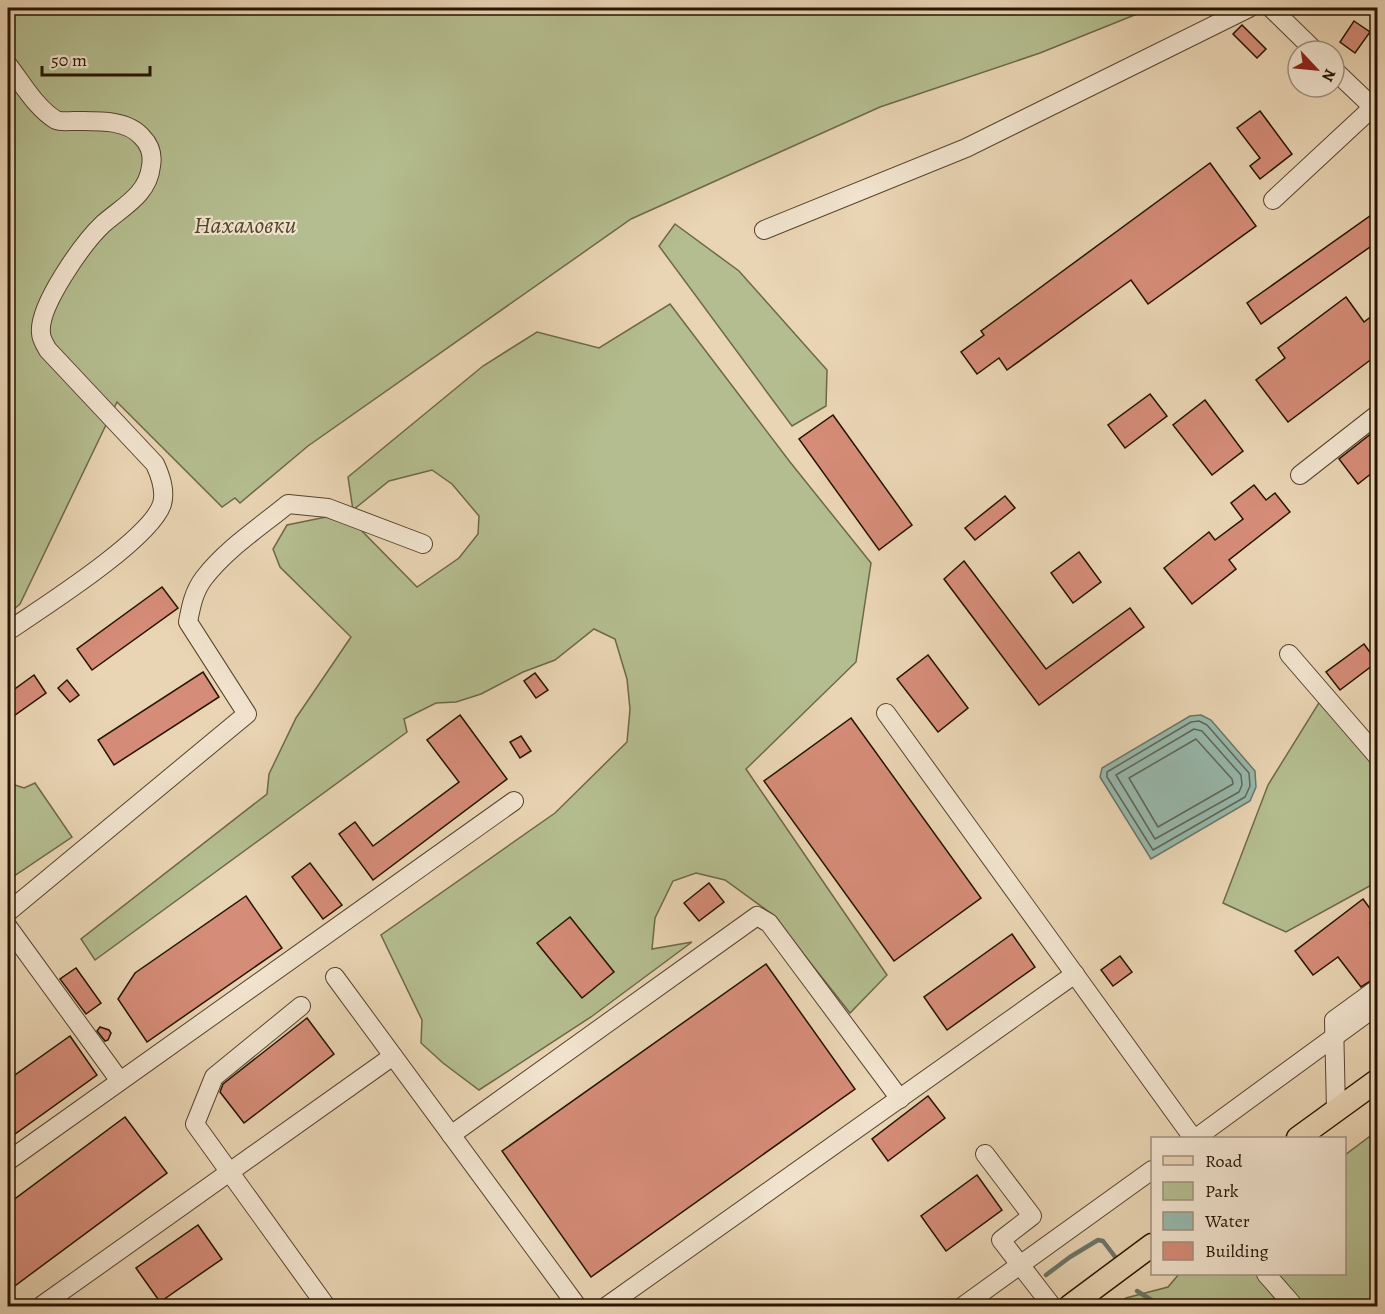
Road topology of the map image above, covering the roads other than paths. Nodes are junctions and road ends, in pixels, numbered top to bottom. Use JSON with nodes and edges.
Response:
{"nodes":[{"id":1,"x":1249,"y":8,"type":"edge"},
{"id":2,"x":1271,"y":8,"type":"edge"},
{"id":3,"x":1303,"y":39,"type":"edge"},
{"id":4,"x":8,"y":65,"type":"edge"},
{"id":5,"x":1346,"y":82,"type":"edge"},
{"id":6,"x":1375,"y":110,"type":"edge"},
{"id":7,"x":1273,"y":200,"type":"dead end"},
{"id":8,"x":765,"y":230,"type":"dead end"},
{"id":9,"x":1377,"y":414,"type":"edge"},
{"id":10,"x":1300,"y":475,"type":"dead end"},
{"id":11,"x":423,"y":544,"type":"dead end"},
{"id":12,"x":8,"y":631,"type":"edge"},
{"id":13,"x":1289,"y":654,"type":"dead end"},
{"id":14,"x":886,"y":713,"type":"dead end"},
{"id":15,"x":1377,"y":757,"type":"edge"},
{"id":16,"x":514,"y":801,"type":"dead end"},
{"id":17,"x":8,"y":912,"type":"edge"},
{"id":18,"x":8,"y":927,"type":"edge"},
{"id":19,"x":1075,"y":974,"type":"junction"},
{"id":20,"x":335,"y":977,"type":"dead end"},
{"id":21,"x":1377,"y":988,"type":"edge"},
{"id":22,"x":1377,"y":1005,"type":"edge"},
{"id":23,"x":301,"y":1006,"type":"dead end"},
{"id":24,"x":1335,"y":1038,"type":"junction"},
{"id":25,"x":393,"y":1056,"type":"junction"},
{"id":26,"x":1377,"y":1080,"type":"edge"},
{"id":27,"x":120,"y":1081,"type":"junction"},
{"id":28,"x":900,"y":1099,"type":"junction"},
{"id":29,"x":1335,"y":1111,"type":"junction"},
{"id":30,"x":451,"y":1135,"type":"junction"},
{"id":31,"x":1194,"y":1137,"type":"edge"},
{"id":32,"x":1196,"y":1137,"type":"edge"},
{"id":33,"x":1299,"y":1137,"type":"edge"},
{"id":34,"x":985,"y":1154,"type":"dead end"},
{"id":35,"x":8,"y":1161,"type":"edge"},
{"id":36,"x":1151,"y":1171,"type":"edge"},
{"id":37,"x":230,"y":1172,"type":"junction"},
{"id":38,"x":1151,"y":1246,"type":"edge"},
{"id":39,"x":1020,"y":1265,"type":"junction"},
{"id":40,"x":1267,"y":1275,"type":"edge"},
{"id":41,"x":41,"y":1306,"type":"edge"},
{"id":42,"x":326,"y":1306,"type":"edge"},
{"id":43,"x":577,"y":1306,"type":"edge"},
{"id":44,"x":607,"y":1306,"type":"edge"},
{"id":45,"x":963,"y":1306,"type":"edge"},
{"id":46,"x":1052,"y":1306,"type":"edge"},
{"id":47,"x":1070,"y":1306,"type":"edge"},
{"id":48,"x":1294,"y":1306,"type":"edge"}],
"edges":[{"from":1,"to":8,"type":"street"},
{"from":2,"to":3,"type":"street"},
{"from":4,"to":12,"type":"street"},
{"from":5,"to":6,"type":"street"},
{"from":6,"to":7,"type":"street"},
{"from":9,"to":10,"type":"street"},
{"from":11,"to":17,"type":"street"},
{"from":13,"to":15,"type":"street"},
{"from":14,"to":19,"type":"street"},
{"from":16,"to":27,"type":"street"},
{"from":18,"to":27,"type":"street"},
{"from":19,"to":28,"type":"street"},
{"from":19,"to":31,"type":"street"},
{"from":20,"to":25,"type":"street"},
{"from":21,"to":24,"type":"street"},
{"from":22,"to":24,"type":"street"},
{"from":23,"to":37,"type":"street"},
{"from":24,"to":29,"type":"street"},
{"from":24,"to":32,"type":"street"},
{"from":25,"to":30,"type":"street"},
{"from":25,"to":37,"type":"street"},
{"from":26,"to":29,"type":"main road"},
{"from":27,"to":35,"type":"street"},
{"from":28,"to":30,"type":"street"},
{"from":28,"to":44,"type":"street"},
{"from":29,"to":33,"type":"main road"},
{"from":30,"to":43,"type":"street"},
{"from":34,"to":39,"type":"street"},
{"from":36,"to":39,"type":"street"},
{"from":37,"to":41,"type":"street"},
{"from":37,"to":42,"type":"street"},
{"from":38,"to":47,"type":"main road"},
{"from":39,"to":45,"type":"street"},
{"from":39,"to":46,"type":"street"},
{"from":40,"to":48,"type":"street"}]}
